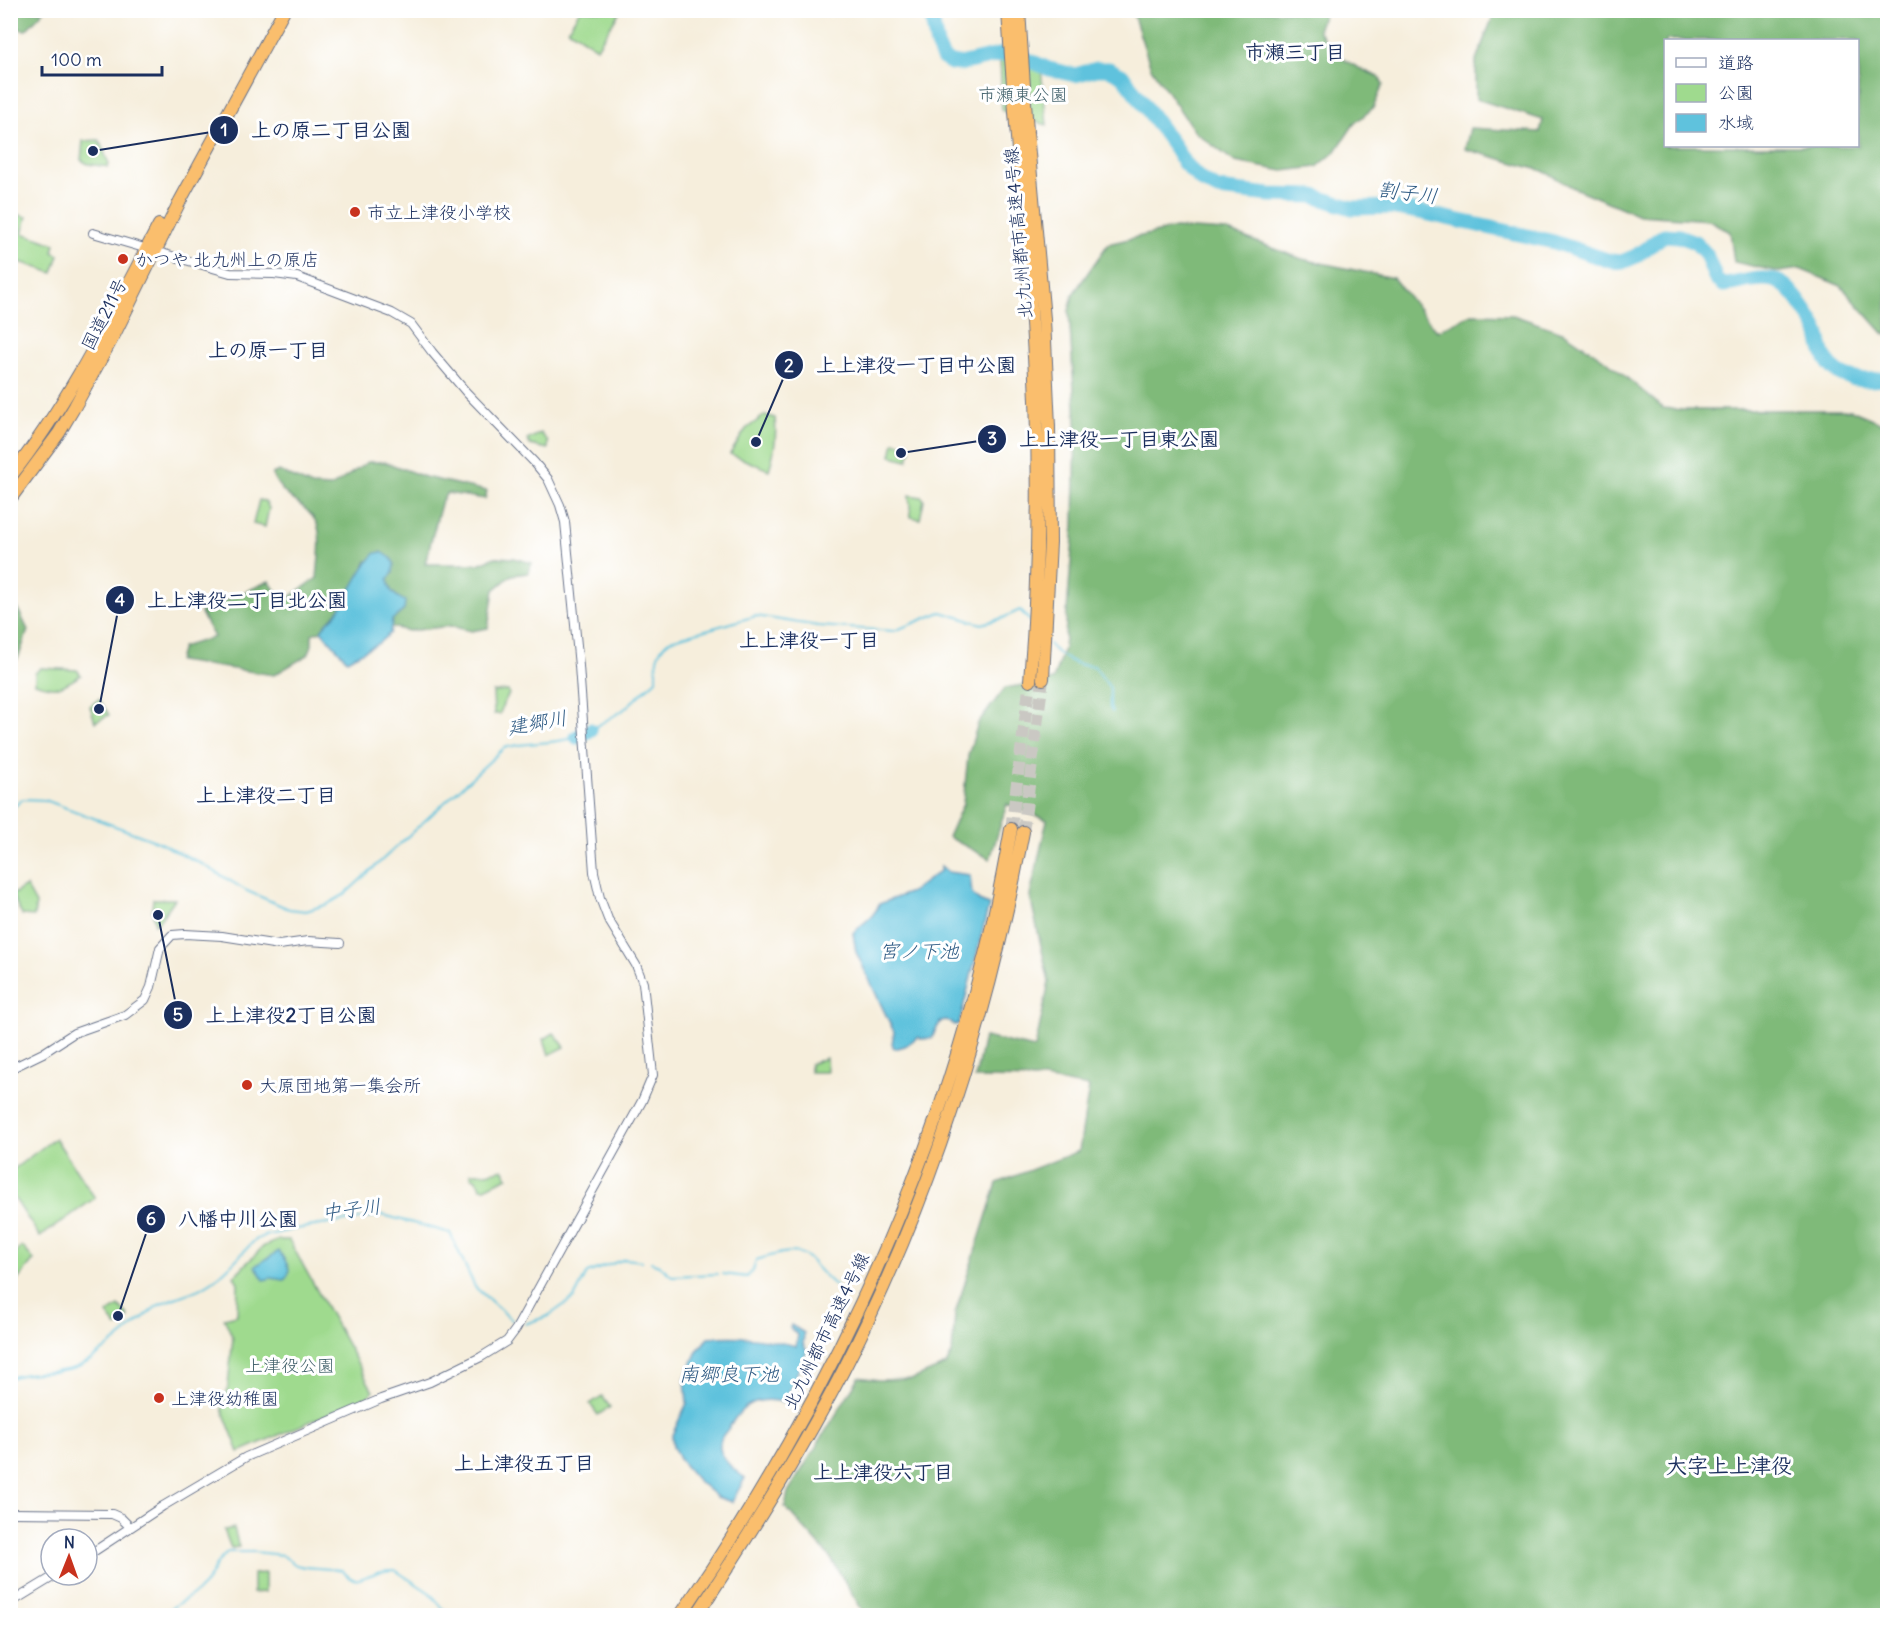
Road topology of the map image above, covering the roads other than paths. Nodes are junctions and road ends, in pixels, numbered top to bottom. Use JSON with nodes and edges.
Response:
{"nodes":[{"id":1,"x":274,"y":10,"type":"edge"},
{"id":2,"x":284,"y":10,"type":"edge"},
{"id":3,"x":1008,"y":10,"type":"edge"},
{"id":4,"x":1019,"y":10,"type":"edge"},
{"id":5,"x":1021,"y":132,"type":"junction"},
{"id":6,"x":93,"y":233,"type":"dead end"},
{"id":7,"x":151,"y":251,"type":"junction"},
{"id":8,"x":10,"y":477,"type":"edge"},
{"id":9,"x":10,"y":499,"type":"edge"},
{"id":10,"x":1036,"y":680,"type":"tunnel mouth"},
{"id":11,"x":1017,"y":830,"type":"tunnel mouth"},
{"id":12,"x":340,"y":943,"type":"dead end"},
{"id":13,"x":967,"y":1043,"type":"junction"},
{"id":14,"x":10,"y":1069,"type":"edge"},
{"id":15,"x":10,"y":1513,"type":"edge"},
{"id":16,"x":130,"y":1527,"type":"junction"},
{"id":17,"x":99,"y":1548,"type":"edge"},
{"id":18,"x":39,"y":1585,"type":"edge"},
{"id":19,"x":10,"y":1603,"type":"edge"},
{"id":20,"x":680,"y":1616,"type":"edge"},
{"id":21,"x":696,"y":1616,"type":"edge"}],
"edges":[{"from":1,"to":7,"type":"highway","name":"国道211号"},
{"from":2,"to":7,"type":"highway","name":"国道211号"},
{"from":3,"to":5,"type":"highway","name":"北九州都市高速4号線"},
{"from":4,"to":5,"type":"highway","name":"北九州都市高速4号線"},
{"from":5,"to":10,"type":"highway","name":"北九州都市高速4号線"},
{"from":6,"to":7,"type":"street"},
{"from":7,"to":8,"type":"highway","name":"国道211号"},
{"from":7,"to":9,"type":"highway","name":"国道211号"},
{"from":7,"to":16,"type":"street"},
{"from":11,"to":13,"type":"highway"},
{"from":12,"to":14,"type":"street"},
{"from":13,"to":20,"type":"highway","name":"北九州都市高速4号線"},
{"from":13,"to":21,"type":"highway","name":"北九州都市高速4号線"},
{"from":15,"to":16,"type":"street"},
{"from":16,"to":17,"type":"street"},
{"from":18,"to":19,"type":"street"}]}
